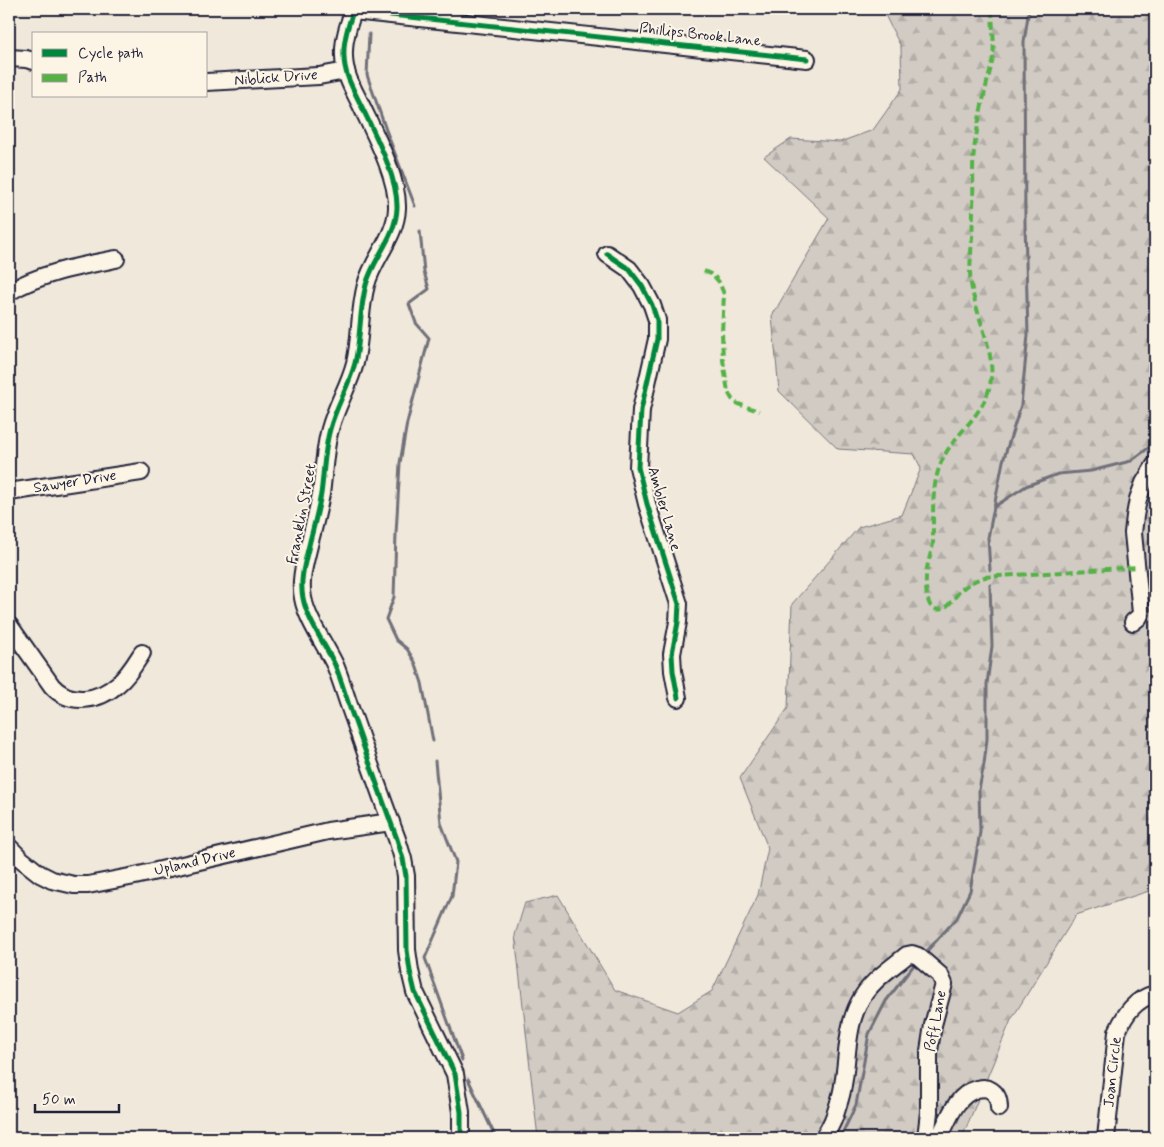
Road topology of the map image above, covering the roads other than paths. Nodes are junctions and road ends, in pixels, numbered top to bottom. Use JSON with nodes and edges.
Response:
{"nodes":[{"id":1,"x":353,"y":10,"type":"edge"},
{"id":2,"x":9,"y":58,"type":"edge"},
{"id":3,"x":807,"y":59,"type":"dead end"},
{"id":4,"x":32,"y":60,"type":"edge"},
{"id":5,"x":346,"y":71,"type":"junction"},
{"id":6,"x":208,"y":82,"type":"edge"},
{"id":7,"x":607,"y":254,"type":"dead end"},
{"id":8,"x":116,"y":259,"type":"dead end"},
{"id":9,"x":9,"y":292,"type":"edge"},
{"id":10,"x":1155,"y":465,"type":"edge"},
{"id":11,"x":141,"y":472,"type":"dead end"},
{"id":12,"x":9,"y":492,"type":"edge"},
{"id":13,"x":1133,"y":622,"type":"dead end"},
{"id":14,"x":9,"y":624,"type":"edge"},
{"id":15,"x":142,"y":654,"type":"dead end"},
{"id":16,"x":678,"y":698,"type":"dead end"},
{"id":17,"x":391,"y":822,"type":"junction"},
{"id":18,"x":9,"y":847,"type":"edge"},
{"id":19,"x":1155,"y":994,"type":"edge"},
{"id":20,"x":999,"y":1108,"type":"dead end"},
{"id":21,"x":461,"y":1138,"type":"edge"},
{"id":22,"x":822,"y":1138,"type":"edge"},
{"id":23,"x":926,"y":1138,"type":"edge"},
{"id":24,"x":939,"y":1138,"type":"edge"},
{"id":25,"x":1106,"y":1138,"type":"edge"}],
"edges":[{"from":1,"to":3,"type":"street","name":"Phillips Brook Lane"},
{"from":1,"to":5,"type":"street","name":"Franklin Street"},
{"from":2,"to":4,"type":"street"},
{"from":5,"to":6,"type":"street","name":"Niblick Drive"},
{"from":5,"to":17,"type":"street","name":"Franklin Street"},
{"from":7,"to":16,"type":"street","name":"Ambler Lane"},
{"from":8,"to":9,"type":"street"},
{"from":10,"to":13,"type":"street"},
{"from":11,"to":12,"type":"street","name":"Sawyer Drive"},
{"from":14,"to":15,"type":"street"},
{"from":17,"to":18,"type":"street","name":"Upland Drive"},
{"from":17,"to":21,"type":"street","name":"Franklin Street"},
{"from":19,"to":25,"type":"street","name":"Joan Circle"},
{"from":20,"to":24,"type":"street"},
{"from":22,"to":23,"type":"street","name":"Poff Lane"}]}
